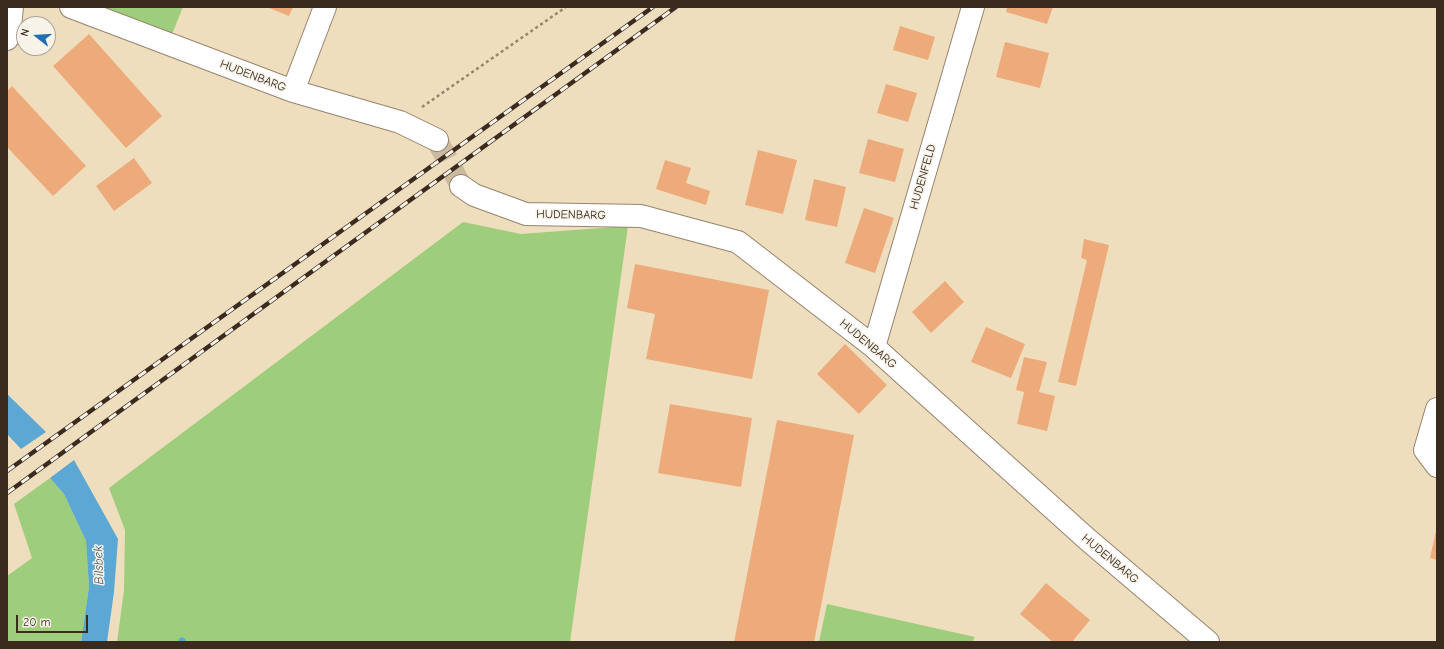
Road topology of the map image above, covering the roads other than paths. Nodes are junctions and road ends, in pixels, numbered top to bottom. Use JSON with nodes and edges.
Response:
{"nodes":[{"id":1,"x":12,"y":7,"type":"edge"},
{"id":2,"x":71,"y":7,"type":"edge"},
{"id":3,"x":325,"y":7,"type":"edge"},
{"id":4,"x":973,"y":7,"type":"edge"},
{"id":5,"x":7,"y":39,"type":"edge"},
{"id":6,"x":293,"y":91,"type":"junction"},
{"id":7,"x":437,"y":140,"type":"tunnel mouth"},
{"id":8,"x":461,"y":186,"type":"tunnel mouth"},
{"id":9,"x":874,"y":347,"type":"junction"},
{"id":10,"x":1437,"y":409,"type":"edge"},
{"id":11,"x":1437,"y":466,"type":"edge"},
{"id":12,"x":1208,"y":642,"type":"edge"}],
"edges":[{"from":1,"to":5,"type":"street"},
{"from":2,"to":6,"type":"street","name":"HUDENBARG"},
{"from":3,"to":6,"type":"street"},
{"from":4,"to":9,"type":"street","name":"HUDENFELD"},
{"from":6,"to":7,"type":"street","name":"HUDENBARG"},
{"from":8,"to":9,"type":"street","name":"HUDENBARG"},
{"from":9,"to":12,"type":"street","name":"HUDENBARG"},
{"from":10,"to":11,"type":"street"}]}
